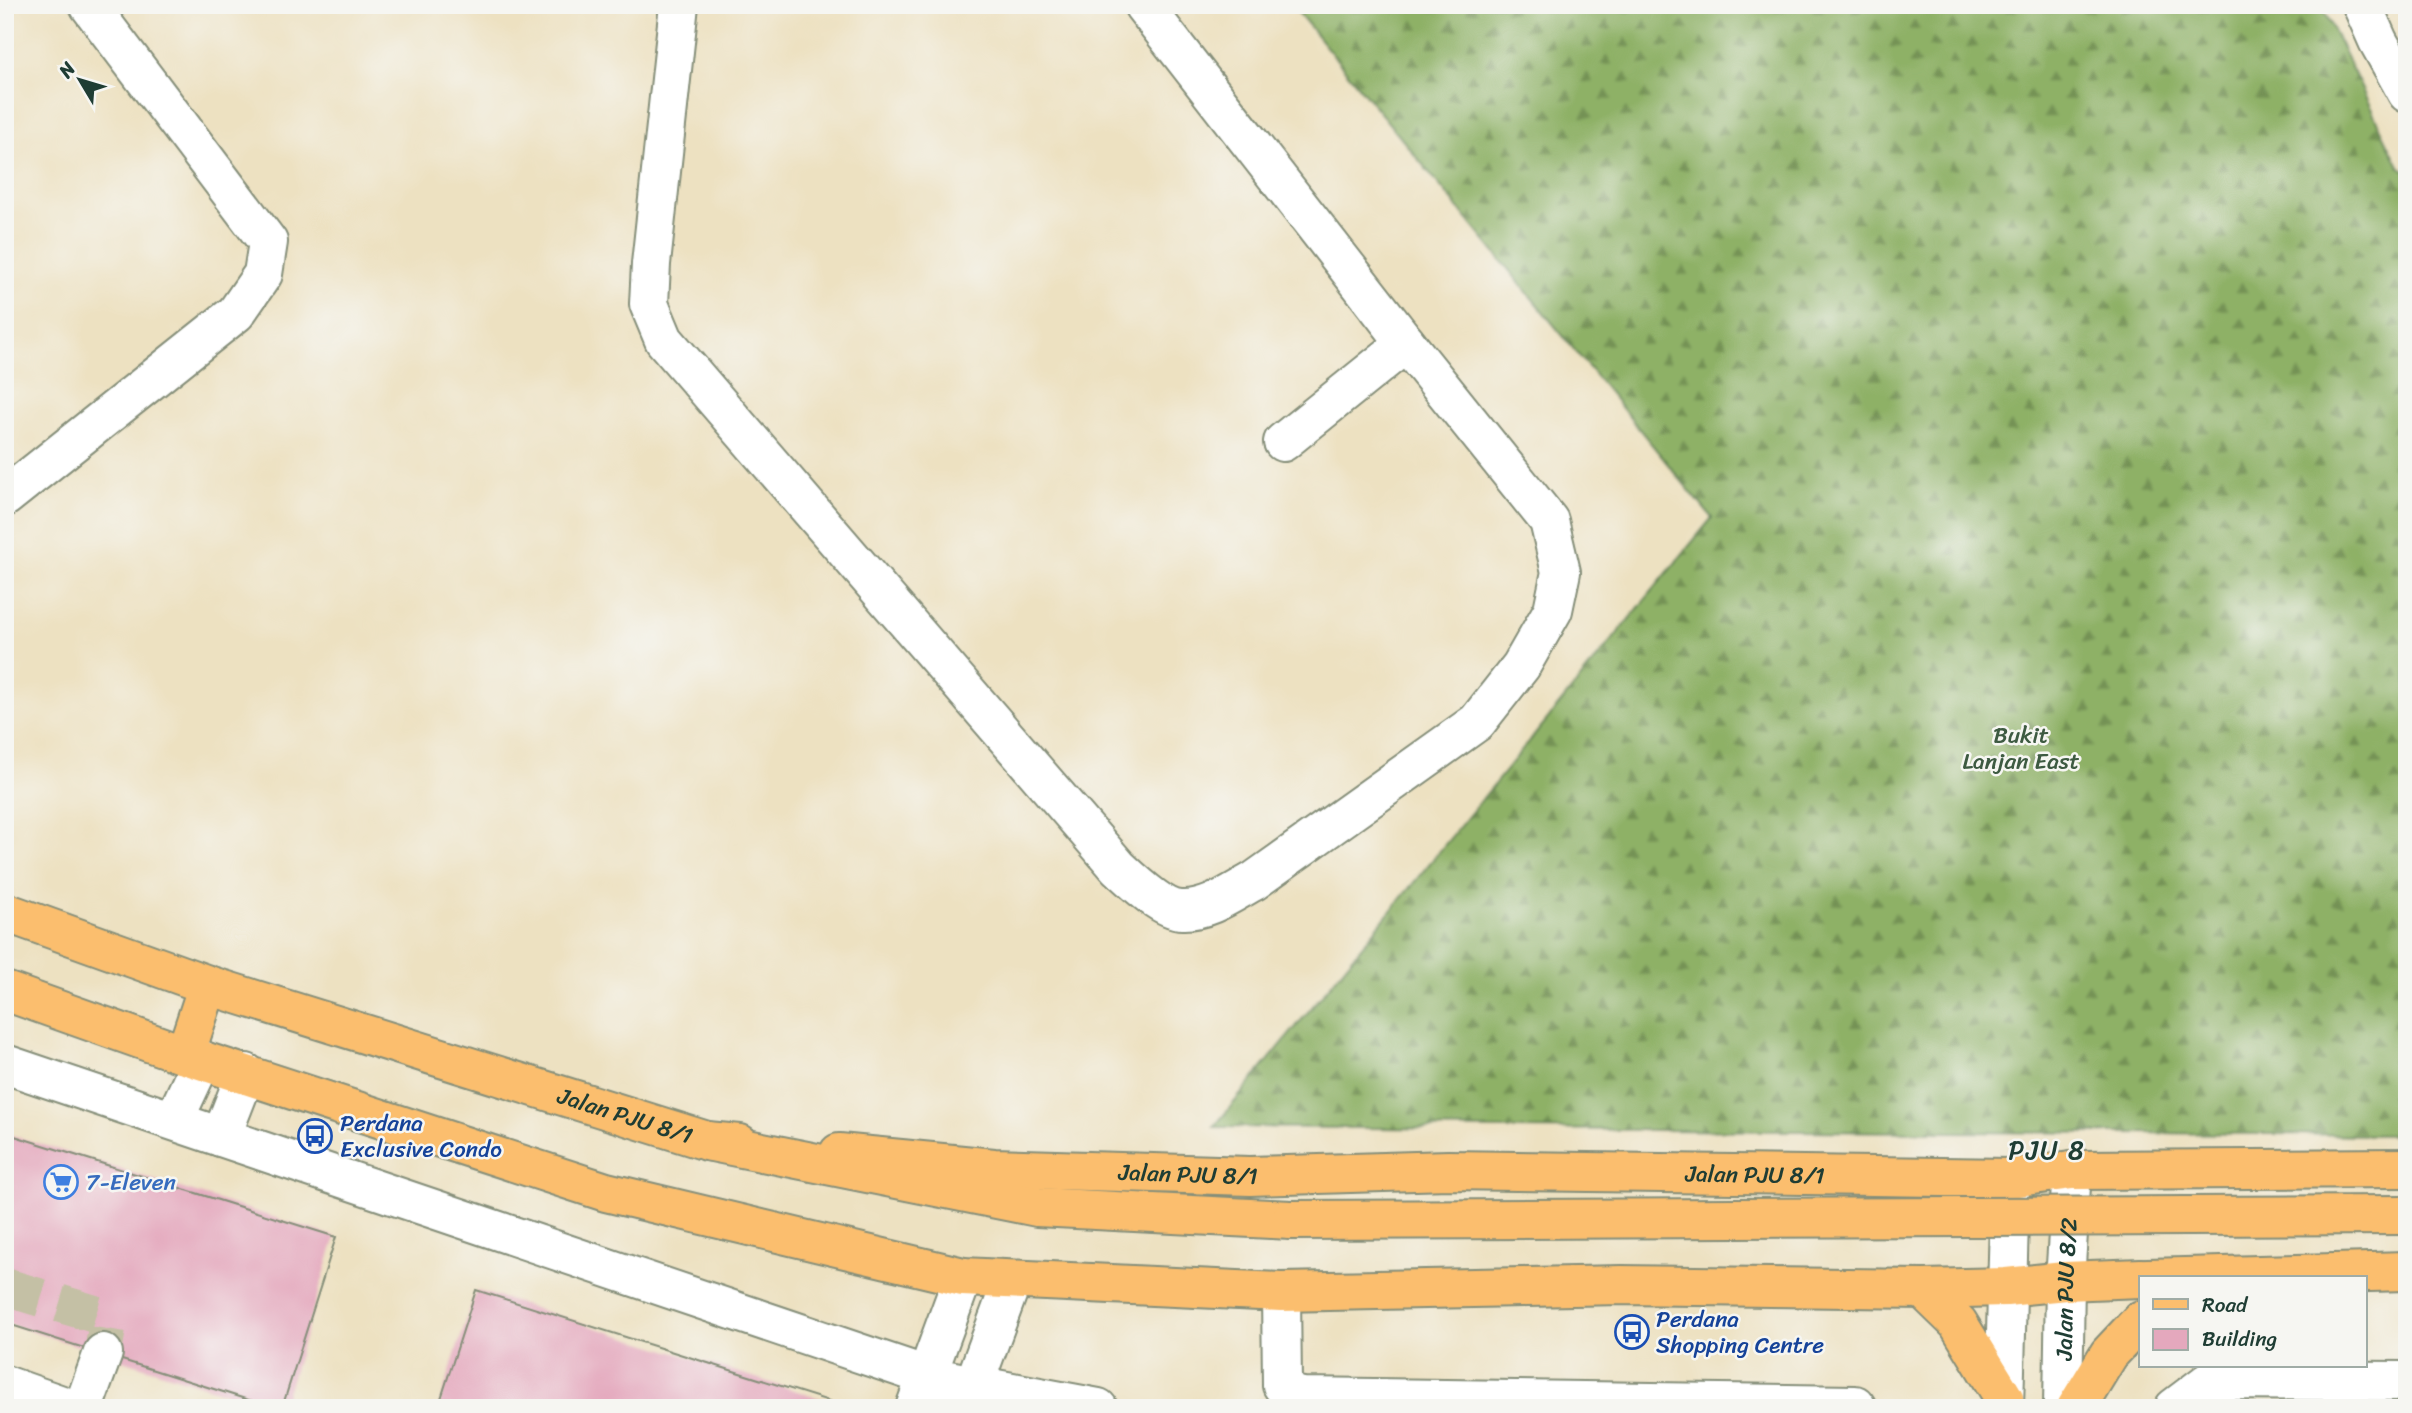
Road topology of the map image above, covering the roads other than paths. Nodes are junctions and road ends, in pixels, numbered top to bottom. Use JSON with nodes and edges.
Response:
{"nodes":[{"id":1,"x":89,"y":5,"type":"edge"},
{"id":2,"x":679,"y":5,"type":"edge"},
{"id":3,"x":1143,"y":5,"type":"edge"},
{"id":4,"x":2362,"y":5,"type":"edge"},
{"id":5,"x":2407,"y":93,"type":"edge"},
{"id":6,"x":1406,"y":343,"type":"junction"},
{"id":7,"x":1283,"y":442,"type":"dead end"},
{"id":8,"x":5,"y":497,"type":"edge"},
{"id":9,"x":5,"y":912,"type":"edge"},
{"id":10,"x":208,"y":985,"type":"junction"},
{"id":11,"x":5,"y":991,"type":"edge"},
{"id":12,"x":194,"y":1057,"type":"junction"},
{"id":13,"x":5,"y":1064,"type":"edge"},
{"id":14,"x":246,"y":1073,"type":"junction"},
{"id":15,"x":174,"y":1120,"type":"junction"},
{"id":16,"x":221,"y":1137,"type":"junction"},
{"id":17,"x":707,"y":1141,"type":"junction"},
{"id":18,"x":2407,"y":1168,"type":"edge"},
{"id":19,"x":2072,"y":1170,"type":"junction"},
{"id":20,"x":2010,"y":1178,"type":"junction"},
{"id":21,"x":2407,"y":1215,"type":"edge"},
{"id":22,"x":2407,"y":1271,"type":"edge"},
{"id":23,"x":2261,"y":1276,"type":"edge"},
{"id":24,"x":963,"y":1278,"type":"junction"},
{"id":25,"x":2139,"y":1278,"type":"edge"},
{"id":26,"x":2065,"y":1281,"type":"junction"},
{"id":27,"x":1012,"y":1282,"type":"junction"},
{"id":28,"x":2006,"y":1287,"type":"junction"},
{"id":29,"x":1923,"y":1289,"type":"junction"},
{"id":30,"x":1280,"y":1292,"type":"junction"},
{"id":31,"x":2139,"y":1322,"type":"edge"},
{"id":32,"x":103,"y":1353,"type":"tunnel mouth"},
{"id":33,"x":2407,"y":1381,"type":"edge"},
{"id":34,"x":974,"y":1384,"type":"junction"},
{"id":35,"x":5,"y":1385,"type":"edge"},
{"id":36,"x":921,"y":1392,"type":"edge"},
{"id":37,"x":2004,"y":1403,"type":"edge"},
{"id":38,"x":69,"y":1408,"type":"edge"},
{"id":39,"x":83,"y":1408,"type":"edge"},
{"id":40,"x":1098,"y":1408,"type":"edge"},
{"id":41,"x":1857,"y":1408,"type":"edge"},
{"id":42,"x":2063,"y":1408,"type":"edge"},
{"id":43,"x":2076,"y":1408,"type":"edge"},
{"id":44,"x":2174,"y":1408,"type":"edge"}],
"edges":[{"from":1,"to":8,"type":"street"},
{"from":2,"to":6,"type":"street"},
{"from":3,"to":6,"type":"street"},
{"from":4,"to":5,"type":"street"},
{"from":6,"to":7,"type":"street"},
{"from":9,"to":10,"type":"main road","name":"Jalan PJU 8/1"},
{"from":10,"to":12,"type":"main road"},
{"from":10,"to":17,"type":"main road","name":"Jalan PJU 8/1"},
{"from":11,"to":12,"type":"main road"},
{"from":12,"to":14,"type":"main road"},
{"from":12,"to":15,"type":"street"},
{"from":13,"to":15,"type":"street"},
{"from":14,"to":16,"type":"street"},
{"from":14,"to":24,"type":"main road"},
{"from":15,"to":16,"type":"street"},
{"from":16,"to":36,"type":"street"},
{"from":17,"to":20,"type":"main road","name":"Jalan PJU 8/1"},
{"from":17,"to":21,"type":"main road","bridge":true},
{"from":18,"to":19,"type":"main road","name":"Jalan PJU 8/1"},
{"from":19,"to":20,"type":"main road","name":"Jalan PJU 8/1"},
{"from":19,"to":26,"type":"street","name":"Jalan PJU 8/2"},
{"from":20,"to":28,"type":"street"},
{"from":22,"to":23,"type":"main road"},
{"from":24,"to":27,"type":"main road"},
{"from":24,"to":36,"type":"street"},
{"from":25,"to":26,"type":"main road"},
{"from":26,"to":28,"type":"main road"},
{"from":26,"to":42,"type":"street","name":"Jalan PJU 8/2"},
{"from":27,"to":30,"type":"main road"},
{"from":27,"to":34,"type":"street"},
{"from":28,"to":29,"type":"main road"},
{"from":28,"to":37,"type":"street"},
{"from":29,"to":30,"type":"main road"},
{"from":29,"to":37,"type":"main road"},
{"from":30,"to":41,"type":"street"},
{"from":31,"to":43,"type":"main road"},
{"from":32,"to":39,"type":"street"},
{"from":33,"to":44,"type":"street"},
{"from":34,"to":36,"type":"street"},
{"from":34,"to":40,"type":"street"},
{"from":35,"to":38,"type":"street"}]}
